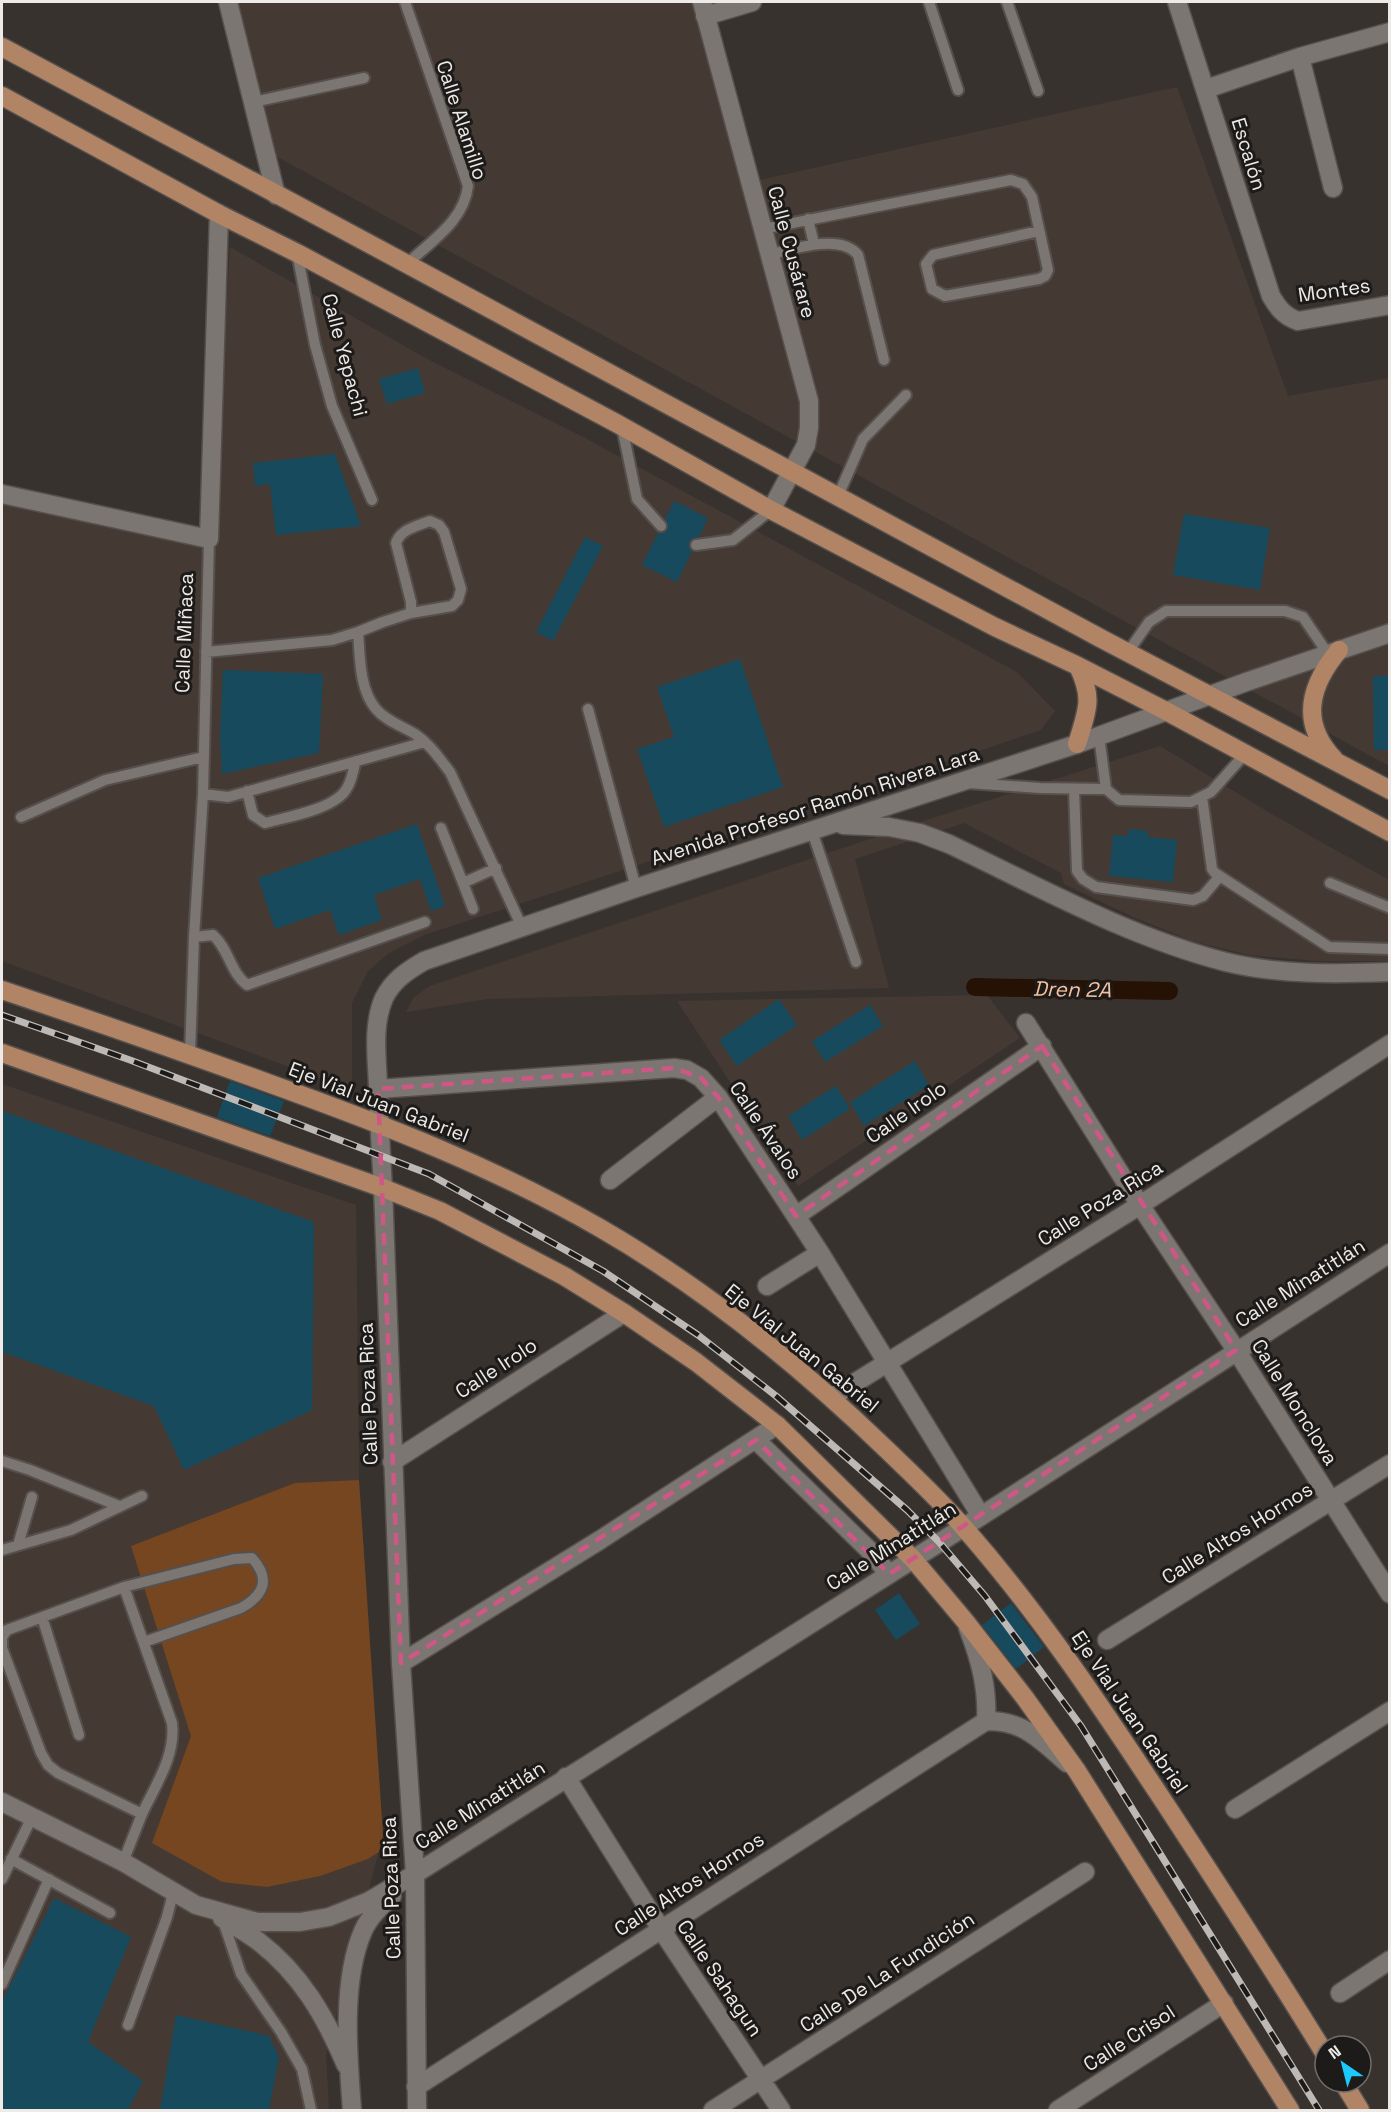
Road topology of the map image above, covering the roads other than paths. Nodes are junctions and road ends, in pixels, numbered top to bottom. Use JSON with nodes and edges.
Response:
{"nodes":[{"id":1,"x":228,"y":2,"type":"edge"},
{"id":2,"x":405,"y":2,"type":"edge"},
{"id":3,"x":752,"y":2,"type":"edge"},
{"id":4,"x":929,"y":2,"type":"edge"},
{"id":5,"x":1007,"y":2,"type":"edge"},
{"id":6,"x":1177,"y":2,"type":"edge"},
{"id":7,"x":703,"y":9,"type":"edge"},
{"id":8,"x":1389,"y":32,"type":"edge"},
{"id":9,"x":2,"y":47,"type":"edge"},
{"id":10,"x":1300,"y":57,"type":"junction"},
{"id":11,"x":364,"y":78,"type":"dead end"},
{"id":12,"x":1206,"y":89,"type":"junction"},
{"id":13,"x":958,"y":90,"type":"dead end"},
{"id":14,"x":1038,"y":91,"type":"dead end"},
{"id":15,"x":2,"y":96,"type":"edge"},
{"id":16,"x":253,"y":102,"type":"junction"},
{"id":17,"x":1333,"y":188,"type":"dead end"},
{"id":18,"x":276,"y":195,"type":"junction"},
{"id":19,"x":219,"y":214,"type":"junction"},
{"id":20,"x":808,"y":219,"type":"junction"},
{"id":21,"x":762,"y":229,"type":"junction"},
{"id":22,"x":1039,"y":231,"type":"junction"},
{"id":23,"x":814,"y":244,"type":"junction"},
{"id":24,"x":297,"y":253,"type":"junction"},
{"id":25,"x":769,"y":255,"type":"junction"},
{"id":26,"x":407,"y":264,"type":"junction"},
{"id":27,"x":1389,"y":305,"type":"edge"},
{"id":28,"x":1286,"y":316,"type":"joint"},
{"id":29,"x":884,"y":360,"type":"dead end"},
{"id":30,"x":906,"y":395,"type":"dead end"},
{"id":31,"x":622,"y":427,"type":"junction"},
{"id":32,"x":791,"y":471,"type":"junction"},
{"id":33,"x":2,"y":494,"type":"edge"},
{"id":34,"x":838,"y":496,"type":"junction"},
{"id":35,"x":372,"y":500,"type":"dead end"},
{"id":36,"x":771,"y":510,"type":"junction"},
{"id":37,"x":662,"y":526,"type":"dead end"},
{"id":38,"x":209,"y":539,"type":"junction"},
{"id":39,"x":696,"y":545,"type":"dead end"},
{"id":40,"x":411,"y":613,"type":"junction"},
{"id":41,"x":358,"y":632,"type":"junction"},
{"id":42,"x":1389,"y":633,"type":"edge"},
{"id":43,"x":206,"y":652,"type":"junction"},
{"id":44,"x":1128,"y":652,"type":"junction"},
{"id":45,"x":1333,"y":652,"type":"junction"},
{"id":46,"x":1078,"y":666,"type":"junction"},
{"id":47,"x":1210,"y":695,"type":"junction"},
{"id":48,"x":588,"y":708,"type":"dead end"},
{"id":49,"x":1166,"y":711,"type":"junction"},
{"id":50,"x":1099,"y":736,"type":"junction"},
{"id":51,"x":425,"y":742,"type":"junction"},
{"id":52,"x":1077,"y":744,"type":"junction"},
{"id":53,"x":1245,"y":754,"type":"junction"},
{"id":54,"x":203,"y":757,"type":"junction"},
{"id":55,"x":356,"y":761,"type":"junction"},
{"id":56,"x":1341,"y":766,"type":"junction"},
{"id":57,"x":959,"y":783,"type":"junction"},
{"id":58,"x":1074,"y":789,"type":"junction"},
{"id":59,"x":1106,"y":789,"type":"junction"},
{"id":60,"x":1389,"y":790,"type":"edge"},
{"id":61,"x":247,"y":791,"type":"junction"},
{"id":62,"x":203,"y":794,"type":"junction"},
{"id":63,"x":1202,"y":797,"type":"junction"},
{"id":64,"x":21,"y":817,"type":"dead end"},
{"id":65,"x":832,"y":824,"type":"junction"},
{"id":66,"x":441,"y":828,"type":"dead end"},
{"id":67,"x":812,"y":831,"type":"junction"},
{"id":68,"x":1389,"y":832,"type":"edge"},
{"id":69,"x":496,"y":868,"type":"junction"},
{"id":70,"x":1220,"y":876,"type":"junction"},
{"id":71,"x":464,"y":883,"type":"junction"},
{"id":72,"x":1330,"y":883,"type":"dead end"},
{"id":73,"x":636,"y":888,"type":"junction"},
{"id":74,"x":1389,"y":908,"type":"edge"},
{"id":75,"x":473,"y":909,"type":"dead end"},
{"id":76,"x":425,"y":922,"type":"dead end"},
{"id":77,"x":522,"y":927,"type":"junction"},
{"id":78,"x":194,"y":937,"type":"junction"},
{"id":79,"x":1389,"y":949,"type":"edge"},
{"id":80,"x":856,"y":962,"type":"dead end"},
{"id":81,"x":1389,"y":972,"type":"edge"},
{"id":82,"x":2,"y":990,"type":"edge"},
{"id":83,"x":1026,"y":1023,"type":"dead end"},
{"id":84,"x":1389,"y":1044,"type":"edge"},
{"id":85,"x":1042,"y":1046,"type":"junction"},
{"id":86,"x":2,"y":1053,"type":"edge"},
{"id":87,"x":190,"y":1054,"type":"junction"},
{"id":88,"x":378,"y":1089,"type":"junction"},
{"id":89,"x":718,"y":1097,"type":"junction"},
{"id":90,"x":379,"y":1123,"type":"junction"},
{"id":91,"x":610,"y":1180,"type":"dead end"},
{"id":92,"x":383,"y":1188,"type":"junction"},
{"id":93,"x":1140,"y":1205,"type":"junction"},
{"id":94,"x":796,"y":1216,"type":"junction"},
{"id":95,"x":820,"y":1253,"type":"junction"},
{"id":96,"x":1389,"y":1253,"type":"edge"},
{"id":97,"x":767,"y":1286,"type":"dead end"},
{"id":98,"x":624,"y":1313,"type":"junction"},
{"id":99,"x":1236,"y":1350,"type":"junction"},
{"id":100,"x":887,"y":1363,"type":"junction"},
{"id":101,"x":832,"y":1397,"type":"junction"},
{"id":102,"x":777,"y":1425,"type":"junction"},
{"id":103,"x":756,"y":1440,"type":"junction"},
{"id":104,"x":2,"y":1461,"type":"edge"},
{"id":105,"x":392,"y":1462,"type":"junction"},
{"id":106,"x":1389,"y":1464,"type":"edge"},
{"id":107,"x":142,"y":1496,"type":"dead end"},
{"id":108,"x":32,"y":1497,"type":"dead end"},
{"id":109,"x":1330,"y":1501,"type":"junction"},
{"id":110,"x":119,"y":1506,"type":"junction"},
{"id":111,"x":981,"y":1516,"type":"junction"},
{"id":112,"x":964,"y":1527,"type":"junction"},
{"id":113,"x":18,"y":1545,"type":"junction"},
{"id":114,"x":2,"y":1550,"type":"edge"},
{"id":115,"x":913,"y":1559,"type":"junction"},
{"id":116,"x":889,"y":1574,"type":"junction"},
{"id":117,"x":124,"y":1587,"type":"junction"},
{"id":118,"x":1389,"y":1594,"type":"edge"},
{"id":119,"x":42,"y":1617,"type":"junction"},
{"id":120,"x":965,"y":1621,"type":"junction"},
{"id":121,"x":1107,"y":1640,"type":"dead end"},
{"id":122,"x":144,"y":1642,"type":"junction"},
{"id":123,"x":401,"y":1664,"type":"junction"},
{"id":124,"x":1389,"y":1712,"type":"edge"},
{"id":125,"x":986,"y":1721,"type":"junction"},
{"id":126,"x":79,"y":1735,"type":"dead end"},
{"id":127,"x":1077,"y":1771,"type":"junction"},
{"id":128,"x":567,"y":1777,"type":"junction"},
{"id":129,"x":2,"y":1802,"type":"edge"},
{"id":130,"x":1235,"y":1809,"type":"dead end"},
{"id":131,"x":142,"y":1814,"type":"junction"},
{"id":132,"x":33,"y":1817,"type":"junction"},
{"id":133,"x":11,"y":1860,"type":"junction"},
{"id":134,"x":123,"y":1862,"type":"junction"},
{"id":135,"x":1085,"y":1872,"type":"dead end"},
{"id":136,"x":415,"y":1874,"type":"junction"},
{"id":137,"x":49,"y":1878,"type":"junction"},
{"id":138,"x":2,"y":1879,"type":"edge"},
{"id":139,"x":173,"y":1893,"type":"junction"},
{"id":140,"x":196,"y":1905,"type":"junction"},
{"id":141,"x":110,"y":1912,"type":"dead end"},
{"id":142,"x":222,"y":1918,"type":"junction"},
{"id":143,"x":661,"y":1929,"type":"junction"},
{"id":144,"x":1389,"y":1960,"type":"edge"},
{"id":145,"x":2,"y":1984,"type":"edge"},
{"id":146,"x":1340,"y":1993,"type":"dead end"},
{"id":147,"x":1224,"y":2004,"type":"junction"},
{"id":148,"x":128,"y":2025,"type":"dead end"},
{"id":149,"x":1313,"y":2035,"type":"edge"},
{"id":150,"x":350,"y":2073,"type":"junction"},
{"id":151,"x":761,"y":2080,"type":"junction"},
{"id":152,"x":416,"y":2087,"type":"junction"},
{"id":153,"x":1350,"y":2094,"type":"edge"},
{"id":154,"x":311,"y":2110,"type":"edge"},
{"id":155,"x":352,"y":2110,"type":"edge"},
{"id":156,"x":417,"y":2110,"type":"edge"},
{"id":157,"x":713,"y":2110,"type":"edge"},
{"id":158,"x":781,"y":2110,"type":"edge"},
{"id":159,"x":1058,"y":2110,"type":"edge"},
{"id":160,"x":1290,"y":2110,"type":"edge"},
{"id":161,"x":1360,"y":2110,"type":"edge"}],
"edges":[{"from":1,"to":16,"type":"street"},
{"from":2,"to":26,"type":"lane","name":"Calle Alamillo"},
{"from":3,"to":7,"type":"street"},
{"from":4,"to":13,"type":"lane"},
{"from":5,"to":14,"type":"lane"},
{"from":6,"to":12,"type":"street","name":"Escalón"},
{"from":7,"to":21,"type":"street","name":"Calle Cusárare"},
{"from":8,"to":10,"type":"street"},
{"from":9,"to":18,"type":"main road"},
{"from":10,"to":12,"type":"street"},
{"from":10,"to":17,"type":"street"},
{"from":11,"to":16,"type":"lane"},
{"from":12,"to":28,"type":"street","name":"Escalón"},
{"from":15,"to":19,"type":"main road"},
{"from":16,"to":18,"type":"street"},
{"from":18,"to":26,"type":"main road"},
{"from":19,"to":24,"type":"main road"},
{"from":19,"to":38,"type":"street","name":"Calle Miñaca"},
{"from":20,"to":21,"type":"lane"},
{"from":20,"to":22,"type":"lane"},
{"from":20,"to":23,"type":"lane"},
{"from":21,"to":25,"type":"street","name":"Calle Cusárare"},
{"from":22,"to":22,"type":"lane"},
{"from":23,"to":25,"type":"lane"},
{"from":23,"to":29,"type":"lane"},
{"from":24,"to":31,"type":"main road"},
{"from":24,"to":35,"type":"lane","name":"Calle Yepachi"},
{"from":25,"to":32,"type":"street","name":"Calle Cusárare"},
{"from":26,"to":32,"type":"main road"},
{"from":27,"to":28,"type":"street","name":"Montes"},
{"from":30,"to":34,"type":"lane"},
{"from":31,"to":36,"type":"main road"},
{"from":31,"to":37,"type":"lane"},
{"from":32,"to":34,"type":"main road"},
{"from":32,"to":36,"type":"street","name":"Calle Cusárare"},
{"from":33,"to":38,"type":"street"},
{"from":34,"to":44,"type":"main road"},
{"from":36,"to":39,"type":"lane"},
{"from":36,"to":46,"type":"main road"},
{"from":38,"to":43,"type":"lane","name":"Calle Miñaca"},
{"from":40,"to":40,"type":"lane"},
{"from":40,"to":41,"type":"lane"},
{"from":41,"to":43,"type":"lane"},
{"from":41,"to":51,"type":"lane"},
{"from":42,"to":45,"type":"street","name":"Avenida Profesor Ramón Rivera Lara"},
{"from":43,"to":54,"type":"lane","name":"Calle Miñaca"},
{"from":44,"to":45,"type":"lane"},
{"from":44,"to":47,"type":"main road"},
{"from":45,"to":47,"type":"street","name":"Avenida Profesor Ramón Rivera Lara"},
{"from":45,"to":56,"type":"main road"},
{"from":46,"to":49,"type":"main road"},
{"from":46,"to":52,"type":"main road"},
{"from":47,"to":49,"type":"street","name":"Avenida Profesor Ramón Rivera Lara"},
{"from":47,"to":56,"type":"main road"},
{"from":48,"to":73,"type":"lane"},
{"from":49,"to":50,"type":"street","name":"Avenida Profesor Ramón Rivera Lara"},
{"from":49,"to":53,"type":"main road"},
{"from":50,"to":52,"type":"street","name":"Avenida Profesor Ramón Rivera Lara"},
{"from":50,"to":59,"type":"lane"},
{"from":51,"to":55,"type":"lane"},
{"from":51,"to":69,"type":"lane"},
{"from":52,"to":57,"type":"street","name":"Avenida Profesor Ramón Rivera Lara"},
{"from":53,"to":63,"type":"lane"},
{"from":53,"to":68,"type":"main road"},
{"from":54,"to":62,"type":"lane","name":"Calle Miñaca"},
{"from":54,"to":64,"type":"lane"},
{"from":55,"to":61,"type":"lane"},
{"from":55,"to":61,"type":"lane"},
{"from":56,"to":60,"type":"main road"},
{"from":57,"to":58,"type":"lane"},
{"from":57,"to":65,"type":"street","name":"Avenida Profesor Ramón Rivera Lara"},
{"from":58,"to":59,"type":"lane"},
{"from":58,"to":70,"type":"lane"},
{"from":59,"to":63,"type":"lane"},
{"from":61,"to":62,"type":"lane"},
{"from":62,"to":78,"type":"lane","name":"Calle Miñaca"},
{"from":63,"to":70,"type":"lane"},
{"from":65,"to":67,"type":"street","name":"Avenida Profesor Ramón Rivera Lara"},
{"from":65,"to":81,"type":"street"},
{"from":66,"to":71,"type":"lane"},
{"from":67,"to":73,"type":"street","name":"Avenida Profesor Ramón Rivera Lara"},
{"from":67,"to":80,"type":"lane"},
{"from":69,"to":71,"type":"lane"},
{"from":69,"to":77,"type":"lane"},
{"from":70,"to":79,"type":"lane"},
{"from":71,"to":75,"type":"lane"},
{"from":72,"to":74,"type":"lane"},
{"from":73,"to":77,"type":"street","name":"Avenida Profesor Ramón Rivera Lara"},
{"from":76,"to":78,"type":"lane"},
{"from":77,"to":88,"type":"street","name":"Avenida Profesor Ramón Rivera Lara"},
{"from":78,"to":87,"type":"lane","name":"Calle Miñaca"},
{"from":82,"to":87,"type":"main road","name":"Eje Vial Juan Gabriel"},
{"from":83,"to":85,"type":"street","name":"Calle Monclova"},
{"from":84,"to":93,"type":"street","name":"Calle Poza Rica"},
{"from":85,"to":93,"type":"street","name":"Calle Monclova"},
{"from":85,"to":94,"type":"street","name":"Calle Irolo"},
{"from":86,"to":92,"type":"main road"},
{"from":87,"to":90,"type":"main road","name":"Eje Vial Juan Gabriel"},
{"from":88,"to":89,"type":"street","name":"Calle Ávalos"},
{"from":88,"to":90,"type":"street","name":"Avenida Profesor Ramón Rivera Lara"},
{"from":89,"to":91,"type":"street"},
{"from":89,"to":94,"type":"street","name":"Calle Ávalos"},
{"from":90,"to":92,"type":"street","name":"Calle Poza Rica"},
{"from":90,"to":101,"type":"main road","name":"Eje Vial Juan Gabriel"},
{"from":92,"to":98,"type":"main road"},
{"from":92,"to":105,"type":"street","name":"Calle Poza Rica"},
{"from":93,"to":99,"type":"street","name":"Calle Monclova"},
{"from":93,"to":100,"type":"street","name":"Calle Poza Rica"},
{"from":94,"to":95,"type":"street","name":"Calle Ávalos"},
{"from":95,"to":97,"type":"street"},
{"from":95,"to":100,"type":"street","name":"Calle Ávalos"},
{"from":96,"to":99,"type":"street","name":"Calle Minatitlán"},
{"from":98,"to":102,"type":"main road"},
{"from":98,"to":105,"type":"street","name":"Calle Irolo"},
{"from":99,"to":109,"type":"street","name":"Calle Monclova"},
{"from":99,"to":111,"type":"street","name":"Calle Minatitlán"},
{"from":100,"to":101,"type":"street","name":"Calle Poza Rica"},
{"from":100,"to":111,"type":"street","name":"Calle Ávalos"},
{"from":101,"to":112,"type":"main road","name":"Eje Vial Juan Gabriel"},
{"from":102,"to":103,"type":"street"},
{"from":102,"to":115,"type":"main road"},
{"from":103,"to":116,"type":"street"},
{"from":103,"to":123,"type":"street"},
{"from":104,"to":110,"type":"lane"},
{"from":105,"to":123,"type":"street","name":"Calle Poza Rica"},
{"from":106,"to":109,"type":"street","name":"Calle Altos Hornos"},
{"from":107,"to":110,"type":"lane"},
{"from":108,"to":113,"type":"lane"},
{"from":109,"to":118,"type":"street","name":"Calle Monclova"},
{"from":109,"to":121,"type":"street","name":"Calle Altos Hornos"},
{"from":110,"to":113,"type":"lane"},
{"from":111,"to":112,"type":"street","name":"Calle Minatitlán"},
{"from":112,"to":115,"type":"street","name":"Calle Minatitlán"},
{"from":112,"to":149,"type":"main road","name":"Eje Vial Juan Gabriel"},
{"from":113,"to":114,"type":"lane"},
{"from":115,"to":116,"type":"street","name":"Calle Minatitlán"},
{"from":115,"to":120,"type":"main road"},
{"from":116,"to":128,"type":"street","name":"Calle Minatitlán"},
{"from":117,"to":119,"type":"lane"},
{"from":117,"to":122,"type":"lane"},
{"from":117,"to":122,"type":"lane"},
{"from":119,"to":126,"type":"lane"},
{"from":119,"to":131,"type":"lane"},
{"from":120,"to":125,"type":"street"},
{"from":120,"to":127,"type":"main road"},
{"from":122,"to":131,"type":"lane"},
{"from":123,"to":136,"type":"street","name":"Calle Poza Rica"},
{"from":124,"to":130,"type":"street"},
{"from":125,"to":127,"type":"street"},
{"from":125,"to":143,"type":"street","name":"Calle Altos Hornos"},
{"from":127,"to":147,"type":"main road"},
{"from":128,"to":136,"type":"street","name":"Calle Minatitlán"},
{"from":128,"to":143,"type":"street","name":"Calle Sahagun"},
{"from":129,"to":132,"type":"street"},
{"from":131,"to":134,"type":"lane"},
{"from":132,"to":133,"type":"lane"},
{"from":132,"to":134,"type":"street"},
{"from":133,"to":137,"type":"lane"},
{"from":133,"to":138,"type":"lane"},
{"from":134,"to":139,"type":"street"},
{"from":135,"to":151,"type":"street","name":"Calle De La Fundición"},
{"from":136,"to":140,"type":"street"},
{"from":136,"to":150,"type":"street"},
{"from":136,"to":152,"type":"street","name":"Calle Poza Rica"},
{"from":137,"to":141,"type":"lane"},
{"from":137,"to":145,"type":"lane"},
{"from":139,"to":140,"type":"street"},
{"from":139,"to":148,"type":"lane"},
{"from":140,"to":142,"type":"street"},
{"from":142,"to":150,"type":"street"},
{"from":142,"to":154,"type":"lane"},
{"from":143,"to":151,"type":"street","name":"Calle Sahagun"},
{"from":143,"to":152,"type":"street","name":"Calle Altos Hornos"},
{"from":144,"to":146,"type":"street"},
{"from":147,"to":159,"type":"street","name":"Calle Crisol"},
{"from":147,"to":160,"type":"main road"},
{"from":150,"to":155,"type":"street"},
{"from":151,"to":157,"type":"street","name":"Calle De La Fundición"},
{"from":151,"to":158,"type":"street","name":"Calle Sahagun"},
{"from":152,"to":156,"type":"street","name":"Calle Poza Rica"},
{"from":153,"to":161,"type":"main road"}]}
